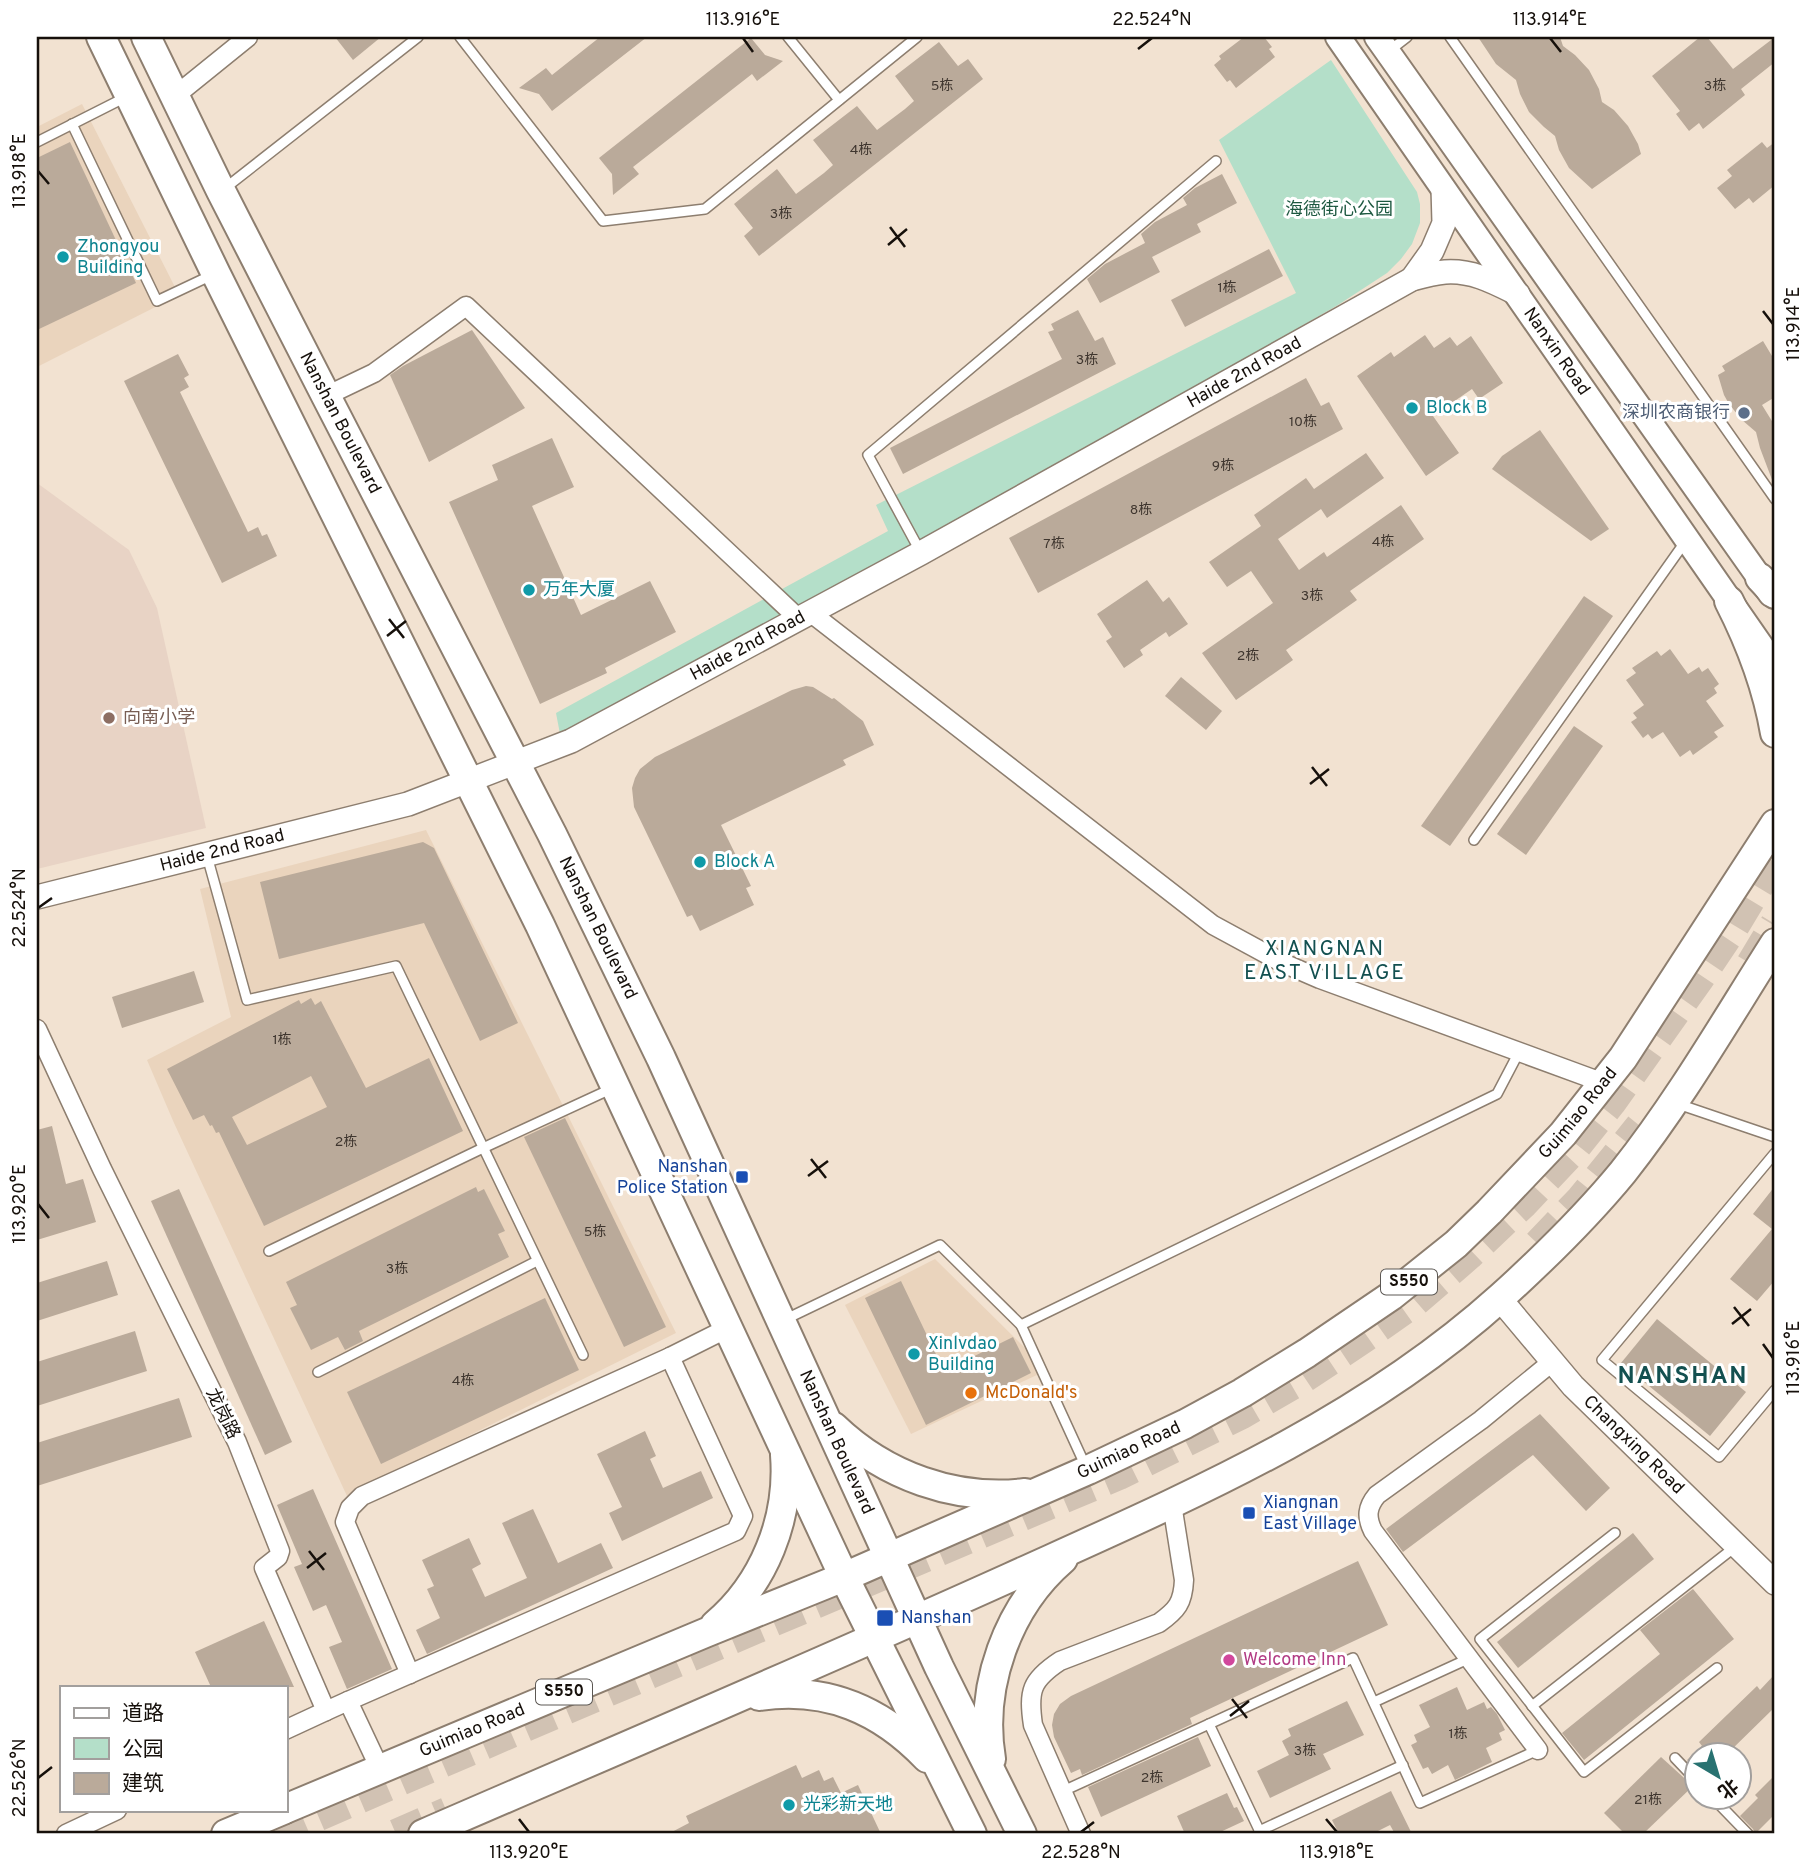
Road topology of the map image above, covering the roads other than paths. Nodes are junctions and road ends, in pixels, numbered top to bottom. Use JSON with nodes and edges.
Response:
{"nodes":[{"id":1,"x":101,"y":37,"type":"edge"},
{"id":2,"x":146,"y":37,"type":"edge"},
{"id":3,"x":248,"y":37,"type":"edge"},
{"id":4,"x":418,"y":37,"type":"edge"},
{"id":5,"x":460,"y":37,"type":"edge"},
{"id":6,"x":788,"y":37,"type":"edge"},
{"id":7,"x":917,"y":37,"type":"edge"},
{"id":8,"x":1338,"y":37,"type":"edge"},
{"id":9,"x":1450,"y":37,"type":"edge"},
{"id":10,"x":1391,"y":42,"type":"edge"},
{"id":11,"x":129,"y":96,"type":"junction"},
{"id":12,"x":175,"y":96,"type":"junction"},
{"id":13,"x":839,"y":100,"type":"junction"},
{"id":14,"x":72,"y":124,"type":"junction"},
{"id":15,"x":37,"y":142,"type":"edge"},
{"id":16,"x":1216,"y":161,"type":"dead end"},
{"id":17,"x":1443,"y":188,"type":"junction"},
{"id":18,"x":221,"y":191,"type":"junction"},
{"id":19,"x":216,"y":274,"type":"junction"},
{"id":20,"x":1412,"y":279,"type":"junction"},
{"id":21,"x":1518,"y":294,"type":"junction"},
{"id":22,"x":326,"y":396,"type":"junction"},
{"id":23,"x":1775,"y":499,"type":"edge"},
{"id":24,"x":1687,"y":540,"type":"junction"},
{"id":25,"x":921,"y":553,"type":"junction"},
{"id":26,"x":1770,"y":591,"type":"edge"},
{"id":27,"x":1729,"y":601,"type":"junction"},
{"id":28,"x":805,"y":616,"type":"junction"},
{"id":29,"x":1775,"y":666,"type":"edge"},
{"id":30,"x":1775,"y":733,"type":"edge"},
{"id":31,"x":515,"y":763,"type":"junction"},
{"id":32,"x":468,"y":781,"type":"junction"},
{"id":33,"x":1774,"y":824,"type":"edge"},
{"id":34,"x":1474,"y":840,"type":"dead end"},
{"id":35,"x":206,"y":855,"type":"junction"},
{"id":36,"x":37,"y":897,"type":"edge"},
{"id":37,"x":1775,"y":943,"type":"tunnel mouth"},
{"id":38,"x":37,"y":1029,"type":"edge"},
{"id":39,"x":1519,"y":1052,"type":"junction"},
{"id":40,"x":1604,"y":1083,"type":"junction"},
{"id":41,"x":614,"y":1087,"type":"junction"},
{"id":42,"x":1673,"y":1102,"type":"junction"},
{"id":43,"x":1775,"y":1137,"type":"edge"},
{"id":44,"x":483,"y":1148,"type":"junction"},
{"id":45,"x":1775,"y":1153,"type":"edge"},
{"id":46,"x":270,"y":1251,"type":"dead end"},
{"id":47,"x":537,"y":1261,"type":"junction"},
{"id":48,"x":1500,"y":1298,"type":"junction"},
{"id":49,"x":781,"y":1321,"type":"junction"},
{"id":50,"x":1021,"y":1325,"type":"junction"},
{"id":51,"x":728,"y":1328,"type":"junction"},
{"id":52,"x":583,"y":1355,"type":"dead end"},
{"id":53,"x":670,"y":1357,"type":"junction"},
{"id":54,"x":1552,"y":1362,"type":"junction"},
{"id":55,"x":318,"y":1372,"type":"dead end"},
{"id":56,"x":1775,"y":1390,"type":"edge"},
{"id":57,"x":826,"y":1420,"type":"junction"},
{"id":58,"x":784,"y":1446,"type":"junction"},
{"id":59,"x":1088,"y":1471,"type":"junction"},
{"id":60,"x":1045,"y":1489,"type":"junction"},
{"id":61,"x":1172,"y":1504,"type":"junction"},
{"id":62,"x":1615,"y":1533,"type":"dead end"},
{"id":63,"x":1737,"y":1546,"type":"junction"},
{"id":64,"x":1077,"y":1547,"type":"junction"},
{"id":65,"x":889,"y":1557,"type":"junction"},
{"id":66,"x":844,"y":1577,"type":"junction"},
{"id":67,"x":1775,"y":1583,"type":"edge"},
{"id":68,"x":918,"y":1619,"type":"junction"},
{"id":69,"x":705,"y":1633,"type":"junction"},
{"id":70,"x":873,"y":1637,"type":"junction"},
{"id":71,"x":1470,"y":1658,"type":"junction"},
{"id":72,"x":1717,"y":1668,"type":"dead end"},
{"id":73,"x":410,"y":1675,"type":"junction"},
{"id":74,"x":348,"y":1701,"type":"junction"},
{"id":75,"x":1374,"y":1702,"type":"junction"},
{"id":76,"x":726,"y":1703,"type":"junction"},
{"id":77,"x":1532,"y":1706,"type":"junction"},
{"id":78,"x":326,"y":1711,"type":"junction"},
{"id":79,"x":1209,"y":1724,"type":"junction"},
{"id":80,"x":287,"y":1729,"type":"edge"},
{"id":81,"x":1538,"y":1750,"type":"joint"},
{"id":82,"x":1675,"y":1758,"type":"dead end"},
{"id":83,"x":1403,"y":1765,"type":"junction"},
{"id":84,"x":1682,"y":1765,"type":"edge"},
{"id":85,"x":380,"y":1769,"type":"junction"},
{"id":86,"x":993,"y":1776,"type":"junction"},
{"id":87,"x":1061,"y":1792,"type":"junction"},
{"id":88,"x":953,"y":1795,"type":"junction"},
{"id":89,"x":287,"y":1808,"type":"edge"},
{"id":90,"x":113,"y":1812,"type":"edge"},
{"id":91,"x":277,"y":1812,"type":"edge"},
{"id":92,"x":1727,"y":1812,"type":"edge"},
{"id":93,"x":969,"y":1833,"type":"edge"},
{"id":94,"x":1260,"y":1833,"type":"edge"},
{"id":95,"x":66,"y":1834,"type":"edge"},
{"id":96,"x":226,"y":1834,"type":"edge"},
{"id":97,"x":423,"y":1834,"type":"tunnel mouth"},
{"id":98,"x":1022,"y":1834,"type":"edge"},
{"id":99,"x":1080,"y":1834,"type":"edge"},
{"id":100,"x":1748,"y":1834,"type":"edge"}],
"edges":[{"from":1,"to":11,"type":"main road"},
{"from":2,"to":12,"type":"main road","name":"Nanshan Boulevard"},
{"from":3,"to":12,"type":"street"},
{"from":4,"to":18,"type":"lane"},
{"from":5,"to":13,"type":"lane"},
{"from":6,"to":13,"type":"lane"},
{"from":7,"to":13,"type":"lane"},
{"from":8,"to":17,"type":"main road","name":"Nanxin Road"},
{"from":9,"to":23,"type":"lane"},
{"from":10,"to":26,"type":"main road","name":"Nanxin Road"},
{"from":11,"to":14,"type":"lane"},
{"from":11,"to":19,"type":"main road"},
{"from":12,"to":18,"type":"main road","name":"Nanshan Boulevard"},
{"from":14,"to":15,"type":"lane"},
{"from":14,"to":19,"type":"lane"},
{"from":16,"to":25,"type":"lane"},
{"from":17,"to":20,"type":"street","name":"Haide 2nd Road"},
{"from":17,"to":21,"type":"main road","name":"Nanxin Road"},
{"from":18,"to":22,"type":"main road","name":"Nanshan Boulevard"},
{"from":19,"to":32,"type":"main road"},
{"from":20,"to":21,"type":"street","name":"Haide 2nd Road"},
{"from":20,"to":25,"type":"street","name":"Haide 2nd Road"},
{"from":21,"to":24,"type":"main road","name":"Nanxin Road"},
{"from":22,"to":28,"type":"street"},
{"from":22,"to":31,"type":"main road","name":"Nanshan Boulevard"},
{"from":24,"to":27,"type":"main road","name":"Nanxin Road"},
{"from":24,"to":34,"type":"lane"},
{"from":25,"to":28,"type":"street","name":"Haide 2nd Road"},
{"from":27,"to":29,"type":"main road","name":"Nanxin Road"},
{"from":27,"to":30,"type":"main road"},
{"from":28,"to":31,"type":"street","name":"Haide 2nd Road"},
{"from":28,"to":39,"type":"street"},
{"from":31,"to":32,"type":"street","name":"Haide 2nd Road"},
{"from":31,"to":49,"type":"main road","name":"Nanshan Boulevard"},
{"from":32,"to":35,"type":"street","name":"Haide 2nd Road"},
{"from":32,"to":41,"type":"main road"},
{"from":33,"to":40,"type":"main road","name":"Guimiao Road","number":"S550"},
{"from":35,"to":36,"type":"street","name":"Haide 2nd Road"},
{"from":35,"to":44,"type":"lane"},
{"from":37,"to":42,"type":"main road"},
{"from":38,"to":78,"type":"street","name":"龙岗路"},
{"from":39,"to":40,"type":"street"},
{"from":39,"to":50,"type":"lane"},
{"from":40,"to":59,"type":"main road","name":"Guimiao Road","number":"S550"},
{"from":41,"to":44,"type":"lane"},
{"from":41,"to":51,"type":"main road"},
{"from":42,"to":43,"type":"lane"},
{"from":42,"to":48,"type":"main road"},
{"from":44,"to":46,"type":"lane"},
{"from":44,"to":47,"type":"lane"},
{"from":45,"to":56,"type":"lane"},
{"from":47,"to":52,"type":"lane"},
{"from":47,"to":55,"type":"lane"},
{"from":48,"to":54,"type":"street","name":"Changxing Road"},
{"from":48,"to":61,"type":"main road"},
{"from":49,"to":50,"type":"lane"},
{"from":49,"to":57,"type":"main road","name":"Nanshan Boulevard"},
{"from":50,"to":59,"type":"lane"},
{"from":51,"to":53,"type":"street"},
{"from":51,"to":58,"type":"main road"},
{"from":53,"to":73,"type":"street"},
{"from":53,"to":73,"type":"street"},
{"from":54,"to":63,"type":"street","name":"Changxing Road"},
{"from":54,"to":71,"type":"street"},
{"from":57,"to":60,"type":"main road"},
{"from":57,"to":65,"type":"main road","name":"Nanshan Boulevard"},
{"from":58,"to":66,"type":"main road"},
{"from":58,"to":69,"type":"main road"},
{"from":59,"to":60,"type":"main road","name":"Guimiao Road","number":"S550"},
{"from":60,"to":65,"type":"main road","name":"Guimiao Road","number":"S550"},
{"from":61,"to":64,"type":"main road"},
{"from":61,"to":87,"type":"street"},
{"from":62,"to":77,"type":"lane"},
{"from":63,"to":67,"type":"street","name":"Changxing Road"},
{"from":63,"to":77,"type":"lane"},
{"from":64,"to":68,"type":"main road"},
{"from":64,"to":86,"type":"main road"},
{"from":65,"to":66,"type":"main road","name":"Guimiao Road","number":"S550"},
{"from":65,"to":68,"type":"main road","name":"Nanshan Boulevard"},
{"from":66,"to":69,"type":"main road","name":"Guimiao Road","number":"S550"},
{"from":66,"to":70,"type":"main road"},
{"from":68,"to":70,"type":"main road"},
{"from":68,"to":86,"type":"main road","name":"Nanshan Boulevard"},
{"from":69,"to":85,"type":"main road","name":"Guimiao Road","number":"S550"},
{"from":70,"to":76,"type":"main road"},
{"from":70,"to":88,"type":"main road"},
{"from":71,"to":75,"type":"lane"},
{"from":71,"to":81,"type":"street"},
{"from":72,"to":77,"type":"lane"},
{"from":73,"to":74,"type":"street"},
{"from":74,"to":78,"type":"street"},
{"from":74,"to":85,"type":"street"},
{"from":75,"to":79,"type":"lane"},
{"from":75,"to":83,"type":"lane"},
{"from":76,"to":88,"type":"main road"},
{"from":76,"to":97,"type":"main road"},
{"from":78,"to":80,"type":"street"},
{"from":79,"to":87,"type":"lane"},
{"from":79,"to":94,"type":"lane"},
{"from":81,"to":83,"type":"lane"},
{"from":82,"to":84,"type":"lane"},
{"from":83,"to":94,"type":"lane"},
{"from":85,"to":89,"type":"main road","name":"Guimiao Road","number":"S550"},
{"from":86,"to":98,"type":"main road","name":"Nanshan Boulevard"},
{"from":87,"to":99,"type":"street"},
{"from":88,"to":93,"type":"main road"},
{"from":90,"to":95,"type":"street"},
{"from":91,"to":96,"type":"main road","name":"Guimiao Road","number":"S550"},
{"from":92,"to":100,"type":"lane"}]}
